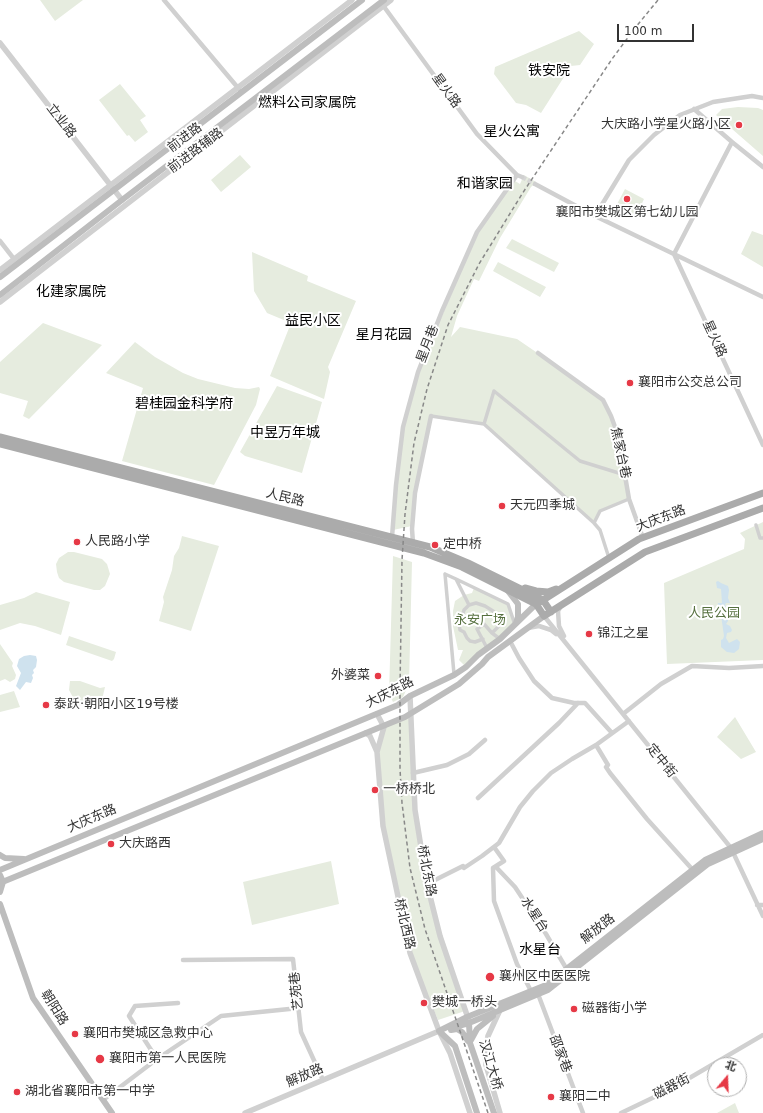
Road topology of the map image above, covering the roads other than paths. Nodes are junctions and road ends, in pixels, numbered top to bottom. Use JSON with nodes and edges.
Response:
{"nodes":[{"id":1,"x":164,"y":0,"type":"edge"},
{"id":2,"x":352,"y":0,"type":"edge"},
{"id":3,"x":357,"y":0,"type":"edge"},
{"id":4,"x":362,"y":0,"type":"edge"},
{"id":5,"x":391,"y":0,"type":"edge"},
{"id":6,"x":381,"y":2,"type":"edge"},
{"id":7,"x":351,"y":8,"type":"junction"},
{"id":8,"x":0,"y":43,"type":"edge"},
{"id":9,"x":240,"y":89,"type":"junction"},
{"id":10,"x":763,"y":98,"type":"edge"},
{"id":11,"x":694,"y":109,"type":"junction"},
{"id":12,"x":732,"y":142,"type":"junction"},
{"id":13,"x":763,"y":167,"type":"edge"},
{"id":14,"x":519,"y":176,"type":"joint"},
{"id":15,"x":535,"y":184,"type":"tunnel mouth"},
{"id":16,"x":112,"y":187,"type":"junction"},
{"id":17,"x":122,"y":200,"type":"junction"},
{"id":18,"x":595,"y":216,"type":"junction"},
{"id":19,"x":0,"y":241,"type":"edge"},
{"id":20,"x":674,"y":254,"type":"junction"},
{"id":21,"x":14,"y":259,"type":"junction"},
{"id":22,"x":0,"y":270,"type":"edge"},
{"id":23,"x":0,"y":278,"type":"edge"},
{"id":24,"x":0,"y":295,"type":"edge"},
{"id":25,"x":763,"y":297,"type":"edge"},
{"id":26,"x":0,"y":302,"type":"edge"},
{"id":27,"x":538,"y":353,"type":"dead end"},
{"id":28,"x":431,"y":416,"type":"joint"},
{"id":29,"x":484,"y":424,"type":"junction"},
{"id":30,"x":0,"y":437,"type":"edge"},
{"id":31,"x":0,"y":444,"type":"edge"},
{"id":32,"x":763,"y":445,"type":"edge"},
{"id":33,"x":625,"y":475,"type":"junction"},
{"id":34,"x":763,"y":493,"type":"edge"},
{"id":35,"x":629,"y":499,"type":"junction"},
{"id":36,"x":763,"y":508,"type":"edge"},
{"id":37,"x":594,"y":523,"type":"junction"},
{"id":38,"x":756,"y":525,"type":"dead end"},
{"id":39,"x":392,"y":537,"type":"junction"},
{"id":40,"x":643,"y":538,"type":"junction"},
{"id":41,"x":763,"y":538,"type":"edge"},
{"id":42,"x":413,"y":543,"type":"junction"},
{"id":43,"x":609,"y":558,"type":"junction"},
{"id":44,"x":456,"y":579,"type":"junction"},
{"id":45,"x":567,"y":585,"type":"junction"},
{"id":46,"x":510,"y":588,"type":"junction"},
{"id":47,"x":540,"y":602,"type":"junction"},
{"id":48,"x":469,"y":605,"type":"junction"},
{"id":49,"x":561,"y":605,"type":"junction"},
{"id":50,"x":551,"y":612,"type":"junction"},
{"id":51,"x":544,"y":616,"type":"junction"},
{"id":52,"x":515,"y":626,"type":"junction"},
{"id":53,"x":527,"y":628,"type":"junction"},
{"id":54,"x":492,"y":633,"type":"junction"},
{"id":55,"x":500,"y":639,"type":"junction"},
{"id":56,"x":483,"y":640,"type":"junction"},
{"id":57,"x":510,"y":641,"type":"junction"},
{"id":58,"x":569,"y":647,"type":"junction"},
{"id":59,"x":488,"y":648,"type":"junction"},
{"id":60,"x":763,"y":666,"type":"edge"},
{"id":61,"x":454,"y":675,"type":"junction"},
{"id":62,"x":410,"y":696,"type":"junction"},
{"id":63,"x":578,"y":703,"type":"junction"},
{"id":64,"x":411,"y":713,"type":"junction"},
{"id":65,"x":377,"y":714,"type":"junction"},
{"id":66,"x":623,"y":714,"type":"junction"},
{"id":67,"x":629,"y":721,"type":"junction"},
{"id":68,"x":384,"y":727,"type":"junction"},
{"id":69,"x":366,"y":733,"type":"junction"},
{"id":70,"x":612,"y":733,"type":"junction"},
{"id":71,"x":486,"y":740,"type":"dead end"},
{"id":72,"x":596,"y":745,"type":"junction"},
{"id":73,"x":377,"y":752,"type":"junction"},
{"id":74,"x":413,"y":773,"type":"junction"},
{"id":75,"x":478,"y":798,"type":"dead end"},
{"id":76,"x":763,"y":833,"type":"edge"},
{"id":77,"x":763,"y":839,"type":"edge"},
{"id":78,"x":494,"y":847,"type":"junction"},
{"id":79,"x":732,"y":850,"type":"junction"},
{"id":80,"x":0,"y":855,"type":"edge"},
{"id":81,"x":27,"y":859,"type":"junction"},
{"id":82,"x":496,"y":867,"type":"junction"},
{"id":83,"x":692,"y":869,"type":"junction"},
{"id":84,"x":0,"y":870,"type":"edge"},
{"id":85,"x":0,"y":875,"type":"edge"},
{"id":86,"x":1,"y":882,"type":"edge"},
{"id":87,"x":427,"y":884,"type":"junction"},
{"id":88,"x":0,"y":892,"type":"edge"},
{"id":89,"x":0,"y":904,"type":"edge"},
{"id":90,"x":757,"y":905,"type":"junction"},
{"id":91,"x":763,"y":905,"type":"edge"},
{"id":92,"x":763,"y":916,"type":"edge"},
{"id":93,"x":183,"y":960,"type":"dead end"},
{"id":94,"x":566,"y":968,"type":"junction"},
{"id":95,"x":531,"y":992,"type":"junction"},
{"id":96,"x":538,"y":994,"type":"junction"},
{"id":97,"x":178,"y":1003,"type":"dead end"},
{"id":98,"x":299,"y":1008,"type":"junction"},
{"id":99,"x":500,"y":1010,"type":"junction"},
{"id":100,"x":468,"y":1020,"type":"junction"},
{"id":101,"x":439,"y":1030,"type":"junction"},
{"id":102,"x":763,"y":1035,"type":"edge"},
{"id":103,"x":470,"y":1043,"type":"junction"},
{"id":104,"x":157,"y":1059,"type":"junction"},
{"id":105,"x":323,"y":1080,"type":"junction"},
{"id":106,"x":103,"y":1100,"type":"junction"},
{"id":107,"x":112,"y":1113,"type":"edge"},
{"id":108,"x":245,"y":1113,"type":"edge"},
{"id":109,"x":470,"y":1113,"type":"edge"},
{"id":110,"x":477,"y":1113,"type":"edge"},
{"id":111,"x":494,"y":1113,"type":"edge"},
{"id":112,"x":500,"y":1113,"type":"edge"},
{"id":113,"x":583,"y":1113,"type":"edge"},
{"id":114,"x":621,"y":1113,"type":"edge"}],
"edges":[{"from":1,"to":9,"type":"street"},
{"from":2,"to":9,"type":"street"},
{"from":3,"to":7,"type":"main road"},
{"from":4,"to":7,"type":"main road","name":"前进路"},
{"from":5,"to":6,"type":"street","name":"前进路辅路"},
{"from":6,"to":14,"type":"street","name":"星火路"},
{"from":6,"to":17,"type":"main road","name":"前进路"},
{"from":6,"to":26,"type":"street","name":"前进路辅路"},
{"from":7,"to":9,"type":"main road","name":"前进路"},
{"from":8,"to":16,"type":"street","name":"立业路"},
{"from":9,"to":16,"type":"main road","name":"前进路"},
{"from":10,"to":11,"type":"street"},
{"from":11,"to":12,"type":"street"},
{"from":11,"to":18,"type":"street"},
{"from":12,"to":13,"type":"street"},
{"from":12,"to":20,"type":"street"},
{"from":14,"to":39,"type":"street","name":"星月巷"},
{"from":15,"to":18,"type":"street"},
{"from":16,"to":17,"type":"street","name":"立业路"},
{"from":16,"to":21,"type":"street"},
{"from":16,"to":23,"type":"main road","name":"前进路"},
{"from":17,"to":24,"type":"main road","name":"前进路"},
{"from":18,"to":20,"type":"street"},
{"from":19,"to":21,"type":"street"},
{"from":20,"to":25,"type":"street"},
{"from":20,"to":32,"type":"street","name":"星火路"},
{"from":21,"to":22,"type":"street"},
{"from":27,"to":33,"type":"street","name":"焦家台巷"},
{"from":28,"to":29,"type":"street"},
{"from":28,"to":42,"type":"street"},
{"from":29,"to":33,"type":"street"},
{"from":29,"to":37,"type":"street"},
{"from":30,"to":39,"type":"main road","name":"人民路"},
{"from":31,"to":46,"type":"main road","name":"人民路"},
{"from":33,"to":35,"type":"street","name":"焦家台巷"},
{"from":34,"to":40,"type":"main road","name":"大庆东路"},
{"from":35,"to":37,"type":"street"},
{"from":35,"to":40,"type":"street","name":"焦家台巷"},
{"from":36,"to":49,"type":"main road","name":"大庆东路"},
{"from":37,"to":43,"type":"street"},
{"from":38,"to":41,"type":"street"},
{"from":39,"to":42,"type":"main road","name":"人民路"},
{"from":40,"to":43,"type":"main road","name":"大庆东路"},
{"from":42,"to":46,"type":"main road","name":"人民路"},
{"from":43,"to":45,"type":"main road","name":"大庆东路"},
{"from":44,"to":48,"type":"street"},
{"from":44,"to":52,"type":"street"},
{"from":44,"to":61,"type":"street"},
{"from":45,"to":46,"type":"main road"},
{"from":45,"to":47,"type":"main road","name":"大庆东路"},
{"from":46,"to":47,"type":"main road","name":"人民路"},
{"from":46,"to":52,"type":"main road"},
{"from":47,"to":50,"type":"main road"},
{"from":47,"to":51,"type":"main road"},
{"from":47,"to":52,"type":"main road","name":"大庆东路"},
{"from":48,"to":54,"type":"street"},
{"from":48,"to":56,"type":"street"},
{"from":49,"to":50,"type":"main road","name":"大庆东路"},
{"from":49,"to":58,"type":"street"},
{"from":50,"to":51,"type":"main road","name":"大庆东路"},
{"from":51,"to":53,"type":"main road","name":"大庆东路"},
{"from":51,"to":58,"type":"street","name":"定中街"},
{"from":52,"to":55,"type":"main road","name":"大庆东路"},
{"from":53,"to":57,"type":"main road","name":"大庆东路"},
{"from":53,"to":58,"type":"street"},
{"from":54,"to":55,"type":"street"},
{"from":54,"to":56,"type":"street"},
{"from":55,"to":59,"type":"main road","name":"大庆东路"},
{"from":56,"to":59,"type":"street"},
{"from":57,"to":63,"type":"street"},
{"from":57,"to":64,"type":"main road","name":"大庆东路"},
{"from":58,"to":66,"type":"street","name":"定中街"},
{"from":59,"to":61,"type":"main road","name":"大庆东路"},
{"from":60,"to":66,"type":"street"},
{"from":61,"to":62,"type":"main road","name":"大庆东路"},
{"from":62,"to":64,"type":"street","name":"桥北东路"},
{"from":62,"to":65,"type":"main road","name":"大庆东路"},
{"from":63,"to":70,"type":"street"},
{"from":63,"to":75,"type":"street"},
{"from":64,"to":68,"type":"main road","name":"大庆东路"},
{"from":64,"to":74,"type":"street","name":"桥北东路"},
{"from":65,"to":68,"type":"street"},
{"from":65,"to":81,"type":"main road","name":"大庆东路"},
{"from":66,"to":67,"type":"street","name":"定中街"},
{"from":67,"to":70,"type":"street"},
{"from":67,"to":79,"type":"street","name":"定中街"},
{"from":68,"to":69,"type":"main road","name":"大庆东路"},
{"from":68,"to":73,"type":"street","name":"桥北西路"},
{"from":69,"to":73,"type":"street"},
{"from":69,"to":86,"type":"main road","name":"大庆东路"},
{"from":70,"to":72,"type":"street"},
{"from":71,"to":74,"type":"street"},
{"from":72,"to":78,"type":"street"},
{"from":72,"to":83,"type":"street"},
{"from":73,"to":101,"type":"street","name":"桥北西路"},
{"from":74,"to":87,"type":"street","name":"桥北东路"},
{"from":76,"to":79,"type":"main road","name":"解放路"},
{"from":77,"to":79,"type":"main road","name":"解放路"},
{"from":78,"to":82,"type":"street"},
{"from":78,"to":87,"type":"street"},
{"from":79,"to":83,"type":"main road","name":"解放路"},
{"from":79,"to":90,"type":"street","name":"定中街"},
{"from":79,"to":96,"type":"main road","name":"解放路"},
{"from":80,"to":81,"type":"main road"},
{"from":81,"to":84,"type":"main road","name":"大庆东路"},
{"from":82,"to":94,"type":"street","name":"水星台"},
{"from":82,"to":95,"type":"street"},
{"from":83,"to":94,"type":"main road","name":"解放路"},
{"from":85,"to":86,"type":"main road"},
{"from":86,"to":88,"type":"main road"},
{"from":87,"to":100,"type":"street","name":"桥北东路"},
{"from":89,"to":106,"type":"main road","name":"朝阳路"},
{"from":90,"to":91,"type":"street"},
{"from":90,"to":92,"type":"street","name":"定中街"},
{"from":93,"to":98,"type":"street","name":"艺苑巷"},
{"from":94,"to":95,"type":"main road","name":"解放路"},
{"from":95,"to":100,"type":"main road","name":"解放路"},
{"from":96,"to":99,"type":"main road","name":"解放路"},
{"from":96,"to":113,"type":"street","name":"邵家巷"},
{"from":97,"to":104,"type":"street"},
{"from":98,"to":104,"type":"street"},
{"from":98,"to":105,"type":"street","name":"艺苑巷"},
{"from":99,"to":100,"type":"main road","name":"解放路"},
{"from":99,"to":103,"type":"main road"},
{"from":99,"to":112,"type":"street"},
{"from":100,"to":101,"type":"main road","name":"解放路"},
{"from":100,"to":103,"type":"main road","name":"汉江大桥"},
{"from":101,"to":103,"type":"main road"},
{"from":101,"to":105,"type":"street","name":"解放路"},
{"from":101,"to":109,"type":"street","name":"桥北西路"},
{"from":101,"to":110,"type":"main road","name":"汉江大桥"},
{"from":102,"to":114,"type":"street","name":"磁器街"},
{"from":103,"to":111,"type":"main road","name":"汉江大桥"},
{"from":104,"to":106,"type":"street"},
{"from":105,"to":108,"type":"street","name":"解放路"},
{"from":106,"to":107,"type":"main road","name":"朝阳路"}]}
